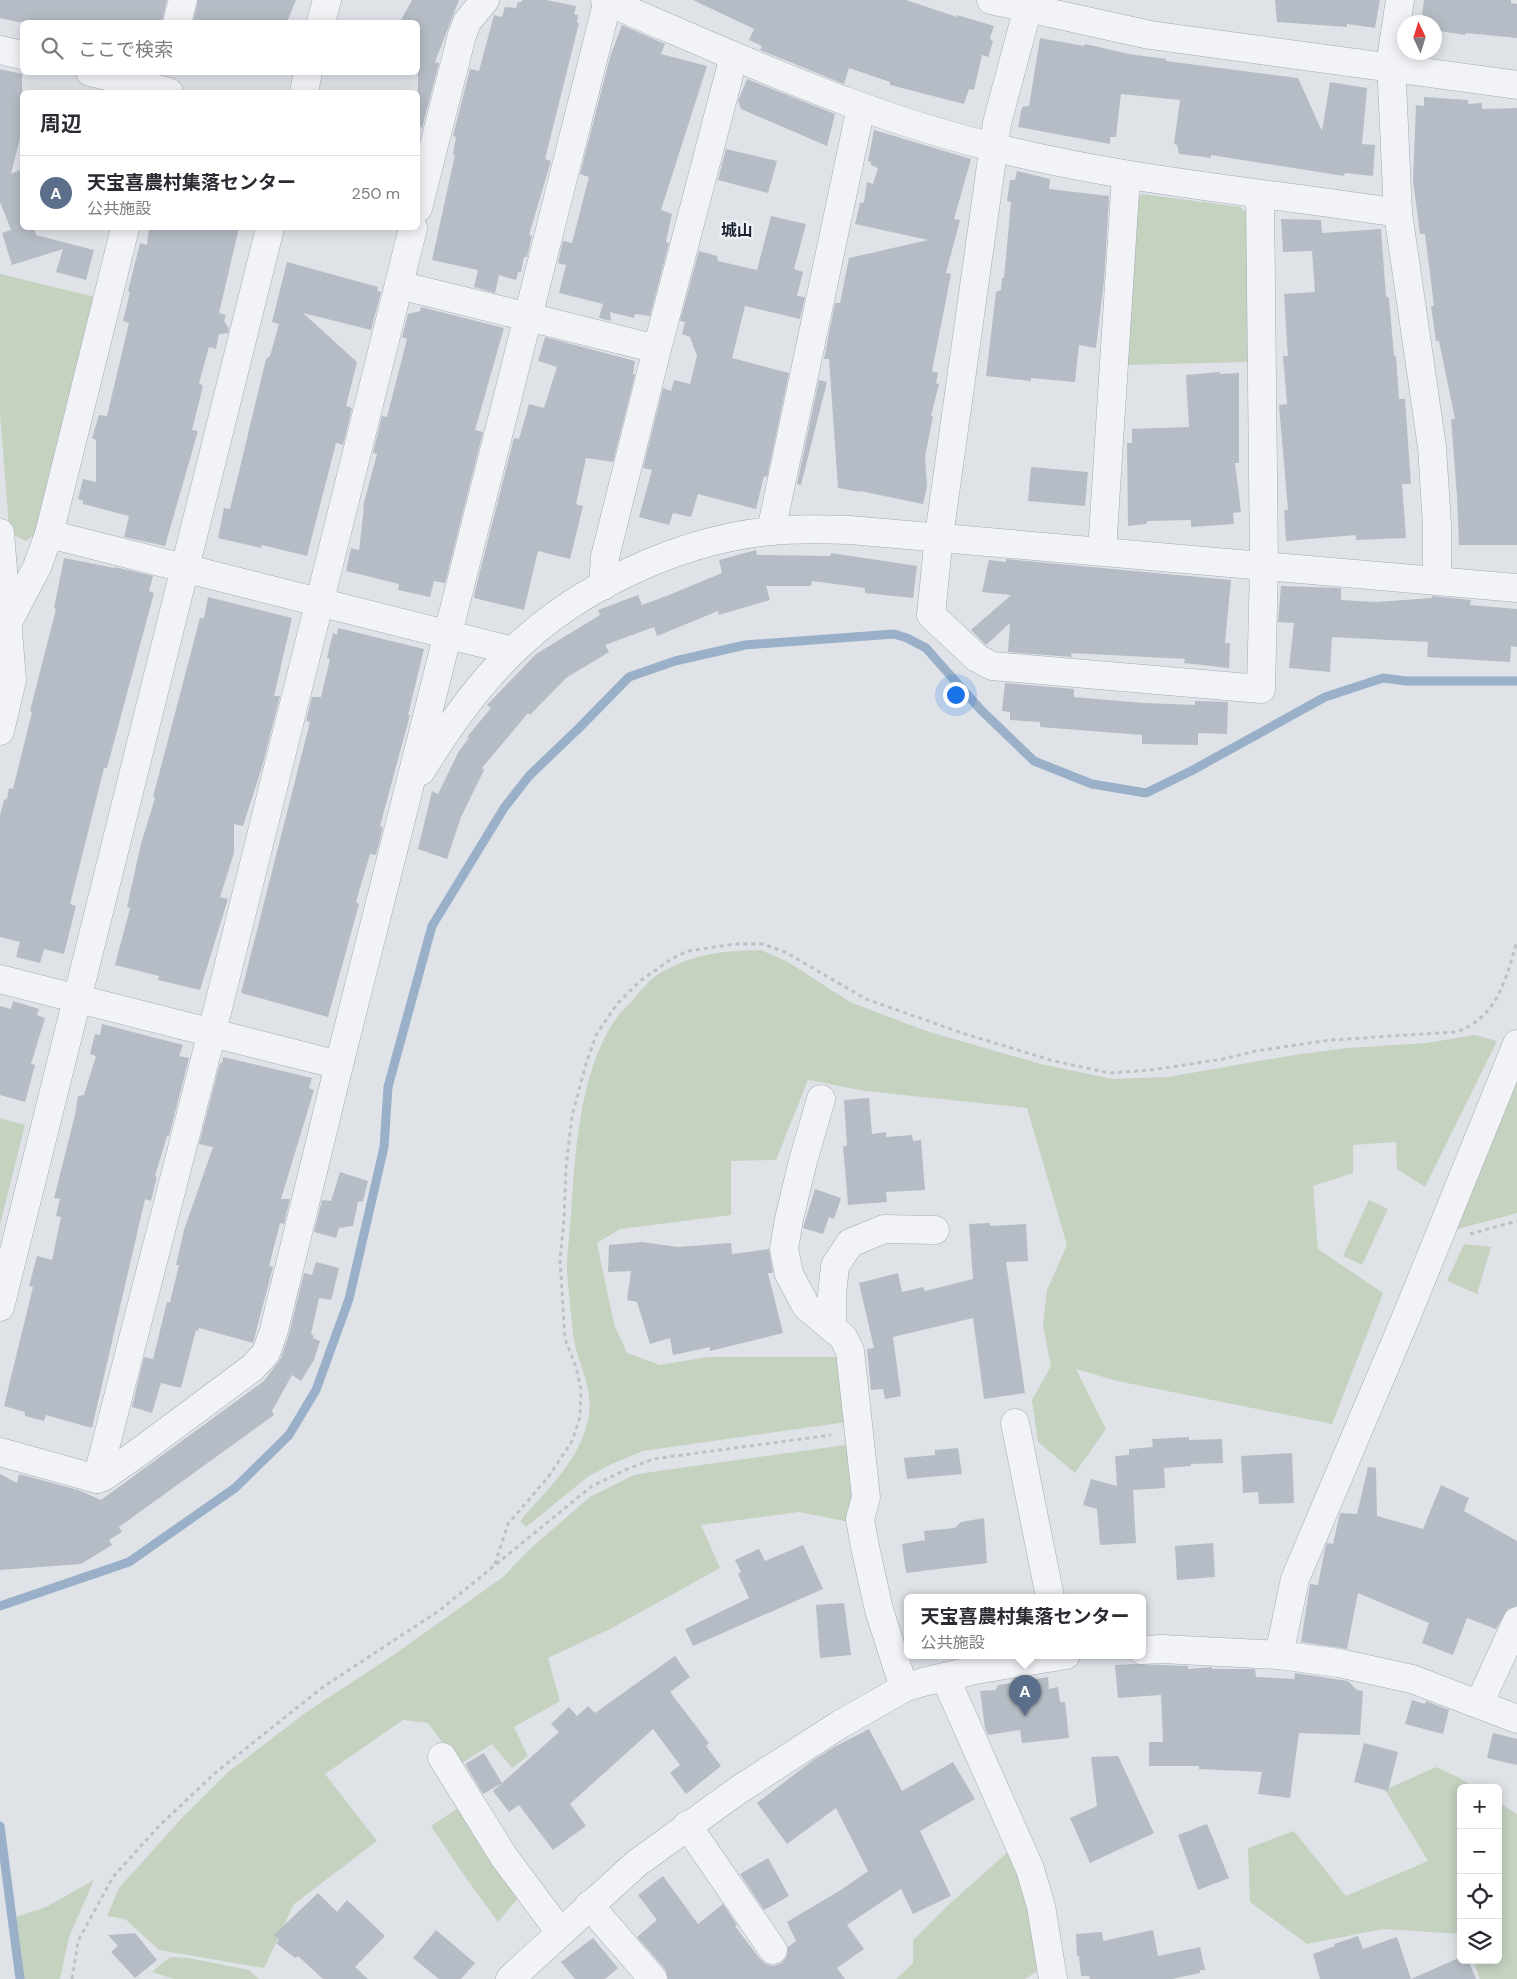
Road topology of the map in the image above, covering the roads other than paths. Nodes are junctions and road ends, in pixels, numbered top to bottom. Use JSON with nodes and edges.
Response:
{"nodes":[{"id":1,"x":183,"y":0,"type":"edge"},
{"id":2,"x":327,"y":0,"type":"edge"},
{"id":3,"x":485,"y":0,"type":"edge"},
{"id":4,"x":607,"y":0,"type":"edge"},
{"id":5,"x":991,"y":0,"type":"edge"},
{"id":6,"x":1400,"y":0,"type":"edge"},
{"id":7,"x":1028,"y":5,"type":"edge"},
{"id":8,"x":178,"y":20,"type":"edge"},
{"id":9,"x":322,"y":20,"type":"edge"},
{"id":10,"x":0,"y":50,"type":"edge"},
{"id":11,"x":20,"y":55,"type":"edge"},
{"id":12,"x":734,"y":56,"type":"junction"},
{"id":13,"x":1392,"y":67,"type":"junction"},
{"id":14,"x":105,"y":75,"type":"edge"},
{"id":15,"x":307,"y":75,"type":"edge"},
{"id":16,"x":1517,"y":85,"type":"edge"},
{"id":17,"x":163,"y":87,"type":"edge"},
{"id":18,"x":304,"y":90,"type":"edge"},
{"id":19,"x":861,"y":107,"type":"junction"},
{"id":20,"x":994,"y":148,"type":"junction"},
{"id":21,"x":424,"y":156,"type":"edge"},
{"id":22,"x":1126,"y":176,"type":"junction"},
{"id":23,"x":420,"y":191,"type":"edge"},
{"id":24,"x":1260,"y":195,"type":"junction"},
{"id":25,"x":1398,"y":213,"type":"junction"},
{"id":26,"x":125,"y":230,"type":"edge"},
{"id":27,"x":270,"y":230,"type":"edge"},
{"id":28,"x":413,"y":230,"type":"edge"},
{"id":29,"x":399,"y":285,"type":"junction"},
{"id":30,"x":528,"y":317,"type":"junction"},
{"id":31,"x":657,"y":349,"type":"junction"},
{"id":32,"x":771,"y":531,"type":"junction"},
{"id":33,"x":0,"y":533,"type":"edge"},
{"id":34,"x":49,"y":534,"type":"junction"},
{"id":35,"x":939,"y":536,"type":"junction"},
{"id":36,"x":1102,"y":551,"type":"junction"},
{"id":37,"x":1264,"y":566,"type":"junction"},
{"id":38,"x":185,"y":568,"type":"junction"},
{"id":39,"x":1437,"y":580,"type":"junction"},
{"id":40,"x":602,"y":586,"type":"junction"},
{"id":41,"x":1517,"y":588,"type":"edge"},
{"id":42,"x":318,"y":602,"type":"junction"},
{"id":43,"x":8,"y":622,"type":"junction"},
{"id":44,"x":448,"y":634,"type":"junction"},
{"id":45,"x":513,"y":651,"type":"junction"},
{"id":46,"x":0,"y":731,"type":"edge"},
{"id":47,"x":408,"y":792,"type":"junction"},
{"id":48,"x":0,"y":979,"type":"edge"},
{"id":49,"x":77,"y":997,"type":"junction"},
{"id":50,"x":212,"y":1032,"type":"junction"},
{"id":51,"x":1517,"y":1044,"type":"edge"},
{"id":52,"x":339,"y":1065,"type":"junction"},
{"id":53,"x":822,"y":1099,"type":"dead end"},
{"id":54,"x":934,"y":1230,"type":"dead end"},
{"id":55,"x":0,"y":1307,"type":"edge"},
{"id":56,"x":832,"y":1327,"type":"junction"},
{"id":57,"x":1015,"y":1424,"type":"dead end"},
{"id":58,"x":0,"y":1452,"type":"edge"},
{"id":59,"x":97,"y":1479,"type":"junction"},
{"id":60,"x":1049,"y":1594,"type":"edge"},
{"id":61,"x":1517,"y":1621,"type":"edge"},
{"id":62,"x":1146,"y":1650,"type":"edge"},
{"id":63,"x":1279,"y":1655,"type":"junction"},
{"id":64,"x":1038,"y":1659,"type":"edge"},
{"id":65,"x":945,"y":1677,"type":"junction"},
{"id":66,"x":904,"y":1688,"type":"junction"},
{"id":67,"x":1479,"y":1704,"type":"junction"},
{"id":68,"x":1517,"y":1719,"type":"edge"},
{"id":69,"x":442,"y":1757,"type":"dead end"},
{"id":70,"x":687,"y":1825,"type":"junction"},
{"id":71,"x":589,"y":1905,"type":"junction"},
{"id":72,"x":560,"y":1932,"type":"junction"},
{"id":73,"x":772,"y":1950,"type":"dead end"},
{"id":74,"x":510,"y":1979,"type":"edge"},
{"id":75,"x":653,"y":1979,"type":"edge"},
{"id":76,"x":1053,"y":1979,"type":"edge"}],
"edges":[{"from":1,"to":8,"type":"street"},
{"from":2,"to":9,"type":"street"},
{"from":3,"to":21,"type":"street"},
{"from":4,"to":12,"type":"street"},
{"from":4,"to":30,"type":"street"},
{"from":5,"to":7,"type":"street"},
{"from":6,"to":13,"type":"street"},
{"from":7,"to":13,"type":"street"},
{"from":7,"to":20,"type":"street"},
{"from":10,"to":11,"type":"street"},
{"from":12,"to":19,"type":"street"},
{"from":12,"to":31,"type":"street"},
{"from":13,"to":16,"type":"street"},
{"from":13,"to":25,"type":"street"},
{"from":14,"to":17,"type":"street"},
{"from":15,"to":18,"type":"street"},
{"from":19,"to":20,"type":"street"},
{"from":19,"to":32,"type":"street"},
{"from":20,"to":22,"type":"street"},
{"from":20,"to":35,"type":"street"},
{"from":21,"to":23,"type":"street"},
{"from":22,"to":24,"type":"street"},
{"from":22,"to":36,"type":"street"},
{"from":24,"to":25,"type":"street"},
{"from":24,"to":37,"type":"street"},
{"from":25,"to":39,"type":"street"},
{"from":26,"to":34,"type":"street"},
{"from":27,"to":38,"type":"street"},
{"from":28,"to":29,"type":"street"},
{"from":29,"to":30,"type":"street"},
{"from":29,"to":42,"type":"street"},
{"from":30,"to":31,"type":"street"},
{"from":30,"to":44,"type":"street"},
{"from":31,"to":40,"type":"street"},
{"from":32,"to":35,"type":"street"},
{"from":32,"to":40,"type":"street"},
{"from":33,"to":43,"type":"street"},
{"from":34,"to":38,"type":"street"},
{"from":34,"to":43,"type":"street"},
{"from":35,"to":36,"type":"street"},
{"from":35,"to":37,"type":"street"},
{"from":36,"to":37,"type":"street"},
{"from":37,"to":39,"type":"street"},
{"from":38,"to":42,"type":"street"},
{"from":38,"to":49,"type":"street"},
{"from":39,"to":41,"type":"street"},
{"from":40,"to":45,"type":"street"},
{"from":42,"to":44,"type":"street"},
{"from":42,"to":50,"type":"street"},
{"from":43,"to":46,"type":"street"},
{"from":44,"to":45,"type":"street"},
{"from":44,"to":47,"type":"street"},
{"from":45,"to":47,"type":"street"},
{"from":47,"to":52,"type":"street"},
{"from":48,"to":49,"type":"street"},
{"from":49,"to":50,"type":"street"},
{"from":49,"to":55,"type":"street"},
{"from":50,"to":52,"type":"street"},
{"from":50,"to":59,"type":"street"},
{"from":51,"to":63,"type":"street"},
{"from":52,"to":59,"type":"street"},
{"from":53,"to":56,"type":"street"},
{"from":54,"to":56,"type":"street"},
{"from":56,"to":66,"type":"street"},
{"from":57,"to":60,"type":"street"},
{"from":58,"to":59,"type":"street"},
{"from":61,"to":67,"type":"street"},
{"from":62,"to":63,"type":"street"},
{"from":63,"to":67,"type":"street"},
{"from":64,"to":65,"type":"street"},
{"from":65,"to":66,"type":"street"},
{"from":65,"to":76,"type":"street"},
{"from":66,"to":70,"type":"street"},
{"from":67,"to":68,"type":"street"},
{"from":69,"to":72,"type":"street"},
{"from":70,"to":71,"type":"street"},
{"from":70,"to":73,"type":"street"},
{"from":71,"to":72,"type":"street"},
{"from":71,"to":75,"type":"street"},
{"from":72,"to":74,"type":"street"}]}
